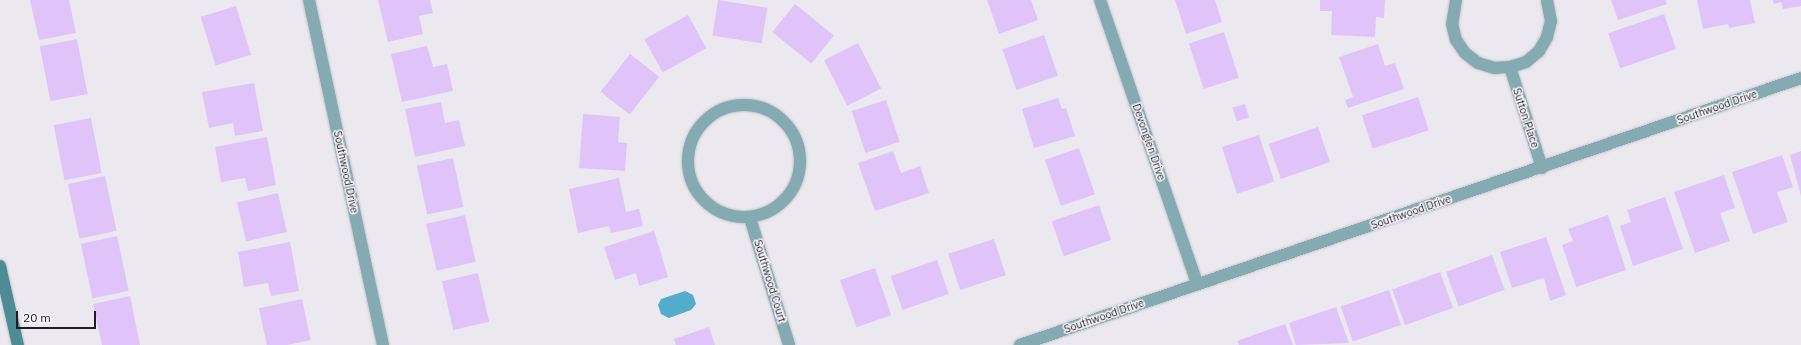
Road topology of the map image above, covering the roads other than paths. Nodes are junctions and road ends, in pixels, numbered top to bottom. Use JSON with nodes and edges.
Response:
{"nodes":[{"id":1,"x":309,"y":0,"type":"edge"},
{"id":2,"x":1100,"y":0,"type":"edge"},
{"id":3,"x":1456,"y":0,"type":"edge"},
{"id":4,"x":1547,"y":0,"type":"edge"},
{"id":5,"x":1510,"y":67,"type":"junction"},
{"id":6,"x":1801,"y":78,"type":"edge"},
{"id":7,"x":1542,"y":168,"type":"junction"},
{"id":8,"x":750,"y":218,"type":"junction"},
{"id":9,"x":0,"y":266,"type":"edge"},
{"id":10,"x":1197,"y":284,"type":"junction"},
{"id":11,"x":18,"y":345,"type":"edge"},
{"id":12,"x":383,"y":345,"type":"edge"},
{"id":13,"x":789,"y":345,"type":"edge"},
{"id":14,"x":1020,"y":345,"type":"edge"}],
"edges":[{"from":1,"to":12,"type":"street","name":"Southwood Drive"},
{"from":2,"to":10,"type":"street","name":"Devonglen Drive"},
{"from":3,"to":5,"type":"street"},
{"from":4,"to":5,"type":"street"},
{"from":5,"to":7,"type":"street","name":"Sutton Place"},
{"from":6,"to":7,"type":"street","name":"Southwood Drive"},
{"from":7,"to":10,"type":"street","name":"Southwood Drive"},
{"from":8,"to":8,"type":"street"},
{"from":8,"to":13,"type":"street","name":"Southwood Court"},
{"from":9,"to":11,"type":"street"},
{"from":10,"to":14,"type":"street","name":"Southwood Drive"}]}
